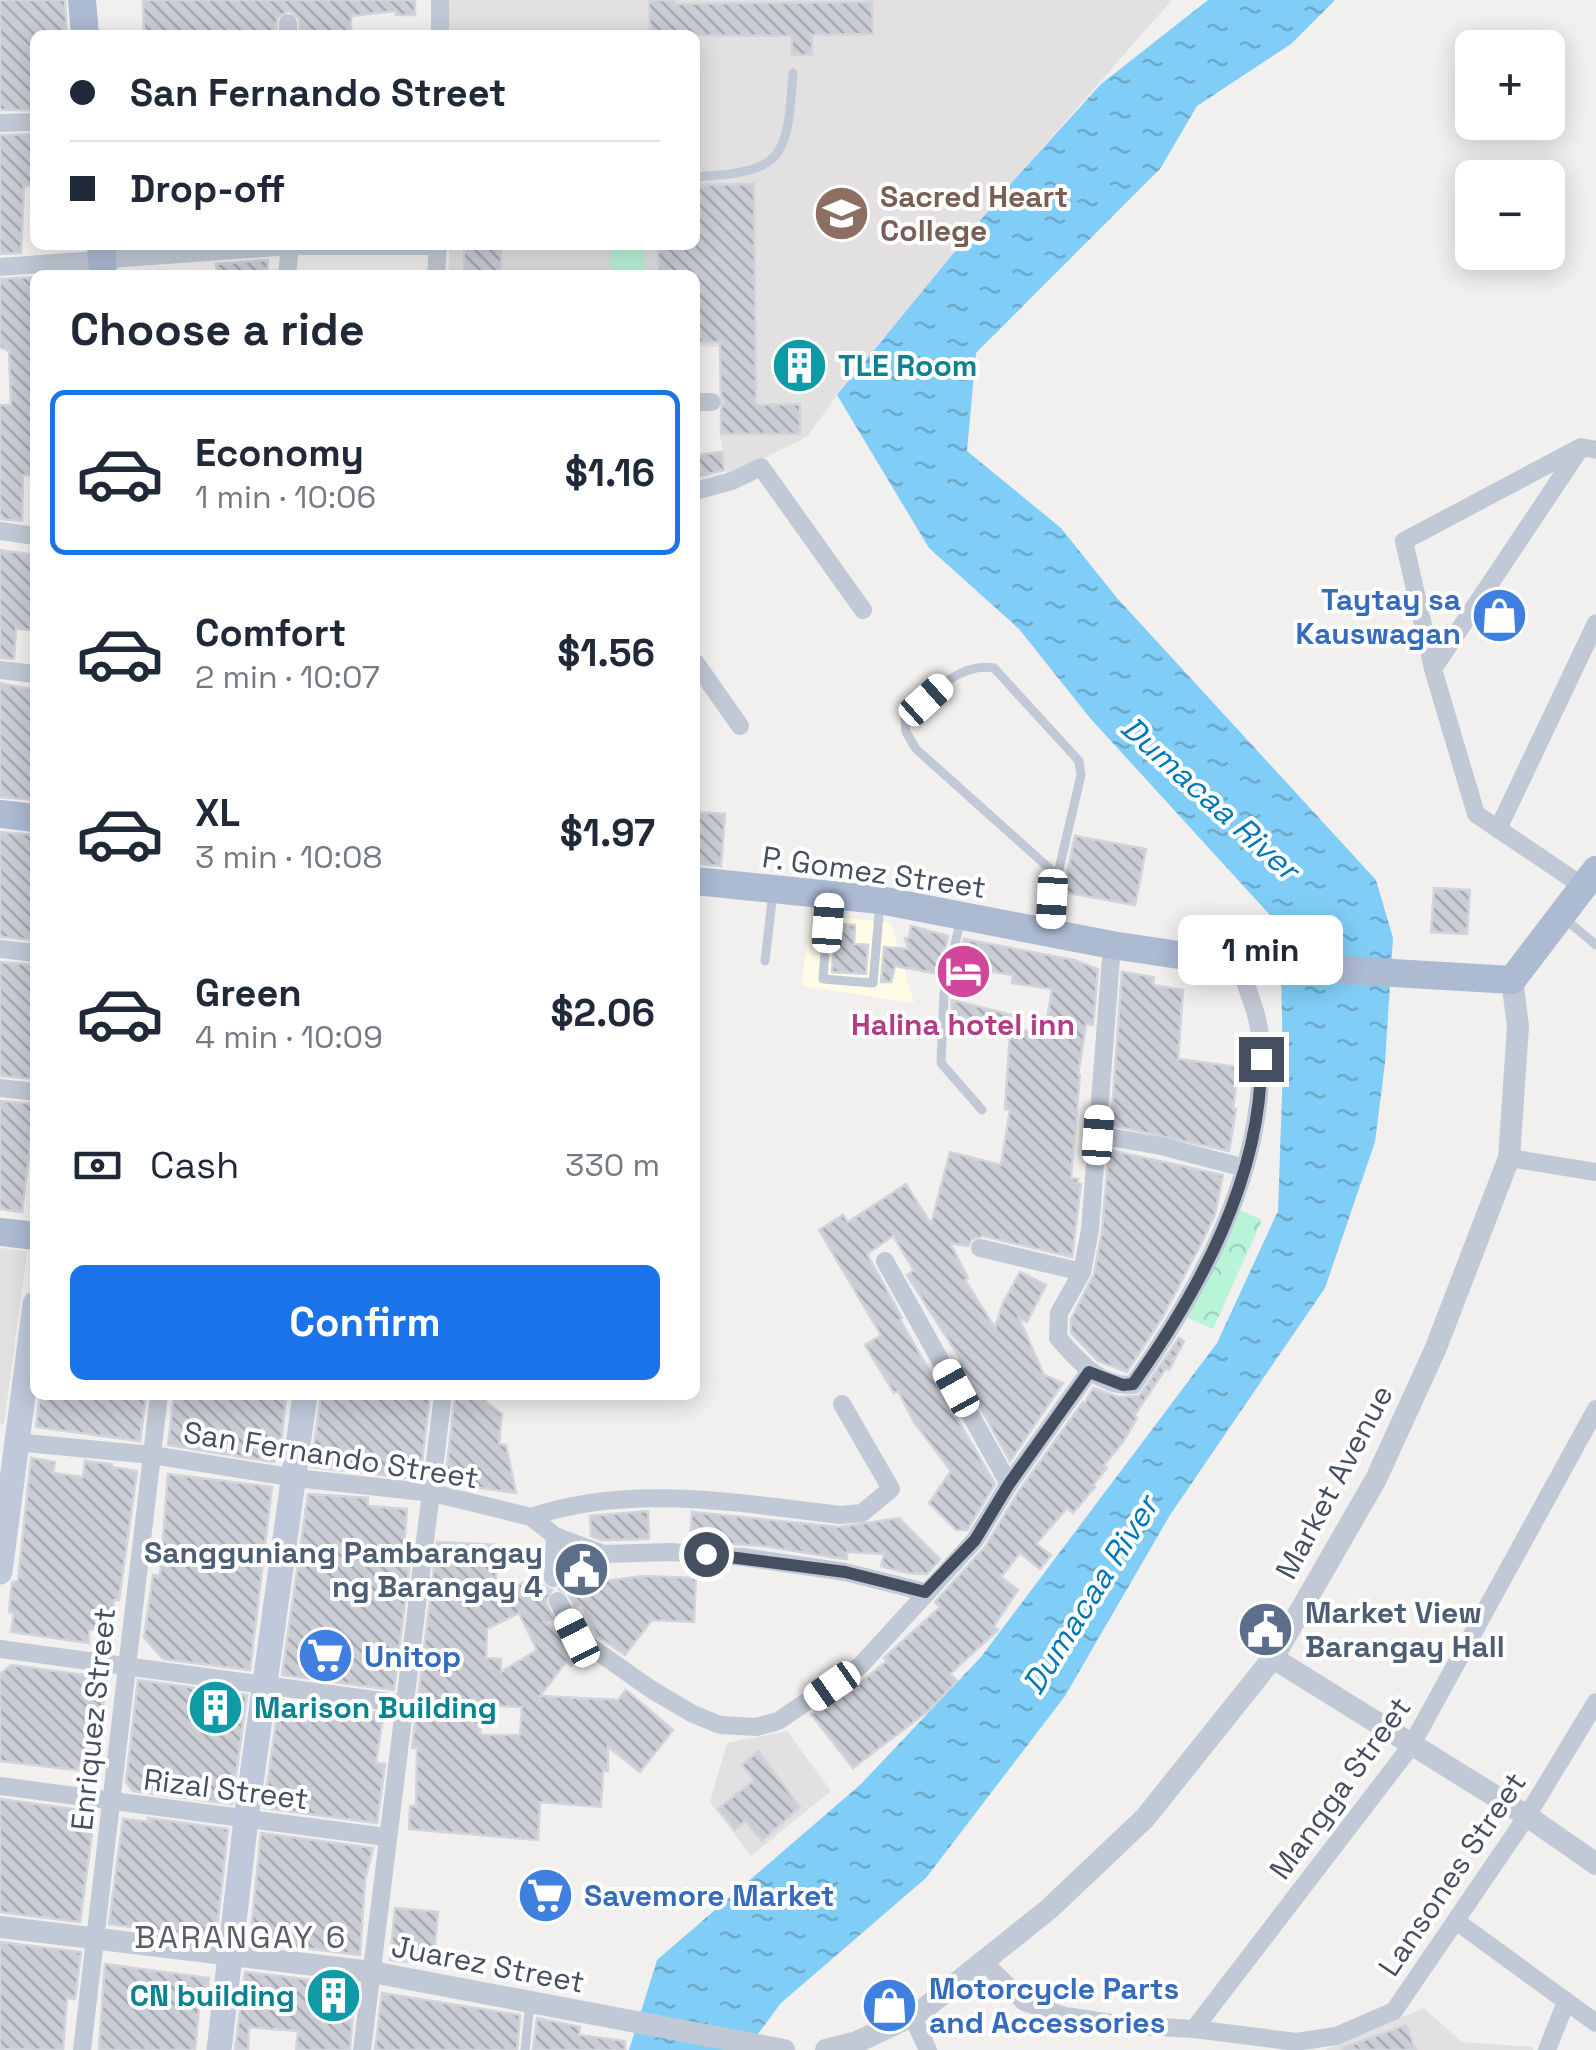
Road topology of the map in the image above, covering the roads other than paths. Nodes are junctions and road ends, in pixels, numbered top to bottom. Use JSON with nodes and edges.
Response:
{"nodes":[{"id":1,"x":82,"y":0,"type":"edge"},
{"id":2,"x":440,"y":0,"type":"edge"},
{"id":3,"x":85,"y":30,"type":"edge"},
{"id":4,"x":440,"y":30,"type":"edge"},
{"id":5,"x":793,"y":73,"type":"dead end"},
{"id":6,"x":30,"y":122,"type":"edge"},
{"id":7,"x":0,"y":123,"type":"edge"},
{"id":8,"x":700,"y":176,"type":"edge"},
{"id":9,"x":236,"y":250,"type":"edge"},
{"id":10,"x":102,"y":260,"type":"edge"},
{"id":11,"x":0,"y":267,"type":"edge"},
{"id":12,"x":1589,"y":448,"type":"edge"},
{"id":13,"x":700,"y":490,"type":"edge"},
{"id":14,"x":0,"y":531,"type":"edge"},
{"id":15,"x":30,"y":535,"type":"edge"},
{"id":16,"x":863,"y":610,"type":"dead end"},
{"id":17,"x":1596,"y":624,"type":"edge"},
{"id":18,"x":700,"y":669,"type":"edge"},
{"id":19,"x":1433,"y":669,"type":"junction"},
{"id":20,"x":0,"y":670,"type":"edge"},
{"id":21,"x":30,"y":673,"type":"edge"},
{"id":22,"x":740,"y":726,"type":"dead end"},
{"id":23,"x":0,"y":814,"type":"edge"},
{"id":24,"x":30,"y":817,"type":"edge"},
{"id":25,"x":1498,"y":829,"type":"junction"},
{"id":26,"x":1058,"y":876,"type":"junction"},
{"id":27,"x":1590,"y":878,"type":"edge"},
{"id":28,"x":700,"y":882,"type":"edge"},
{"id":29,"x":773,"y":889,"type":"junction"},
{"id":30,"x":830,"y":895,"type":"junction"},
{"id":31,"x":880,"y":900,"type":"junction"},
{"id":32,"x":962,"y":914,"type":"junction"},
{"id":33,"x":1562,"y":916,"type":"junction"},
{"id":34,"x":1051,"y":932,"type":"junction"},
{"id":35,"x":1112,"y":945,"type":"junction"},
{"id":36,"x":1596,"y":945,"type":"edge"},
{"id":37,"x":0,"y":949,"type":"edge"},
{"id":38,"x":30,"y":952,"type":"edge"},
{"id":39,"x":765,"y":961,"type":"dead end"},
{"id":40,"x":1239,"y":964,"type":"junction"},
{"id":41,"x":1512,"y":980,"type":"junction"},
{"id":42,"x":0,"y":1088,"type":"edge"},
{"id":43,"x":30,"y":1091,"type":"edge"},
{"id":44,"x":982,"y":1110,"type":"dead end"},
{"id":45,"x":1098,"y":1135,"type":"junction"},
{"id":46,"x":1509,"y":1158,"type":"junction"},
{"id":47,"x":1246,"y":1168,"type":"junction"},
{"id":48,"x":1596,"y":1172,"type":"edge"},
{"id":49,"x":0,"y":1232,"type":"edge"},
{"id":50,"x":30,"y":1235,"type":"edge"},
{"id":51,"x":980,"y":1248,"type":"dead end"},
{"id":52,"x":886,"y":1260,"type":"dead end"},
{"id":53,"x":1082,"y":1272,"type":"junction"},
{"id":54,"x":30,"y":1338,"type":"edge"},
{"id":55,"x":1089,"y":1372,"type":"junction"},
{"id":56,"x":158,"y":1400,"type":"edge"},
{"id":57,"x":304,"y":1400,"type":"edge"},
{"id":58,"x":442,"y":1400,"type":"edge"},
{"id":59,"x":842,"y":1404,"type":"dead end"},
{"id":60,"x":1596,"y":1409,"type":"edge"},
{"id":61,"x":15,"y":1442,"type":"junction"},
{"id":62,"x":152,"y":1455,"type":"junction"},
{"id":63,"x":296,"y":1478,"type":"junction"},
{"id":64,"x":1009,"y":1484,"type":"junction"},
{"id":65,"x":432,"y":1493,"type":"junction"},
{"id":66,"x":531,"y":1517,"type":"junction"},
{"id":67,"x":555,"y":1536,"type":"junction"},
{"id":68,"x":0,"y":1572,"type":"edge"},
{"id":69,"x":553,"y":1578,"type":"dead end"},
{"id":70,"x":925,"y":1592,"type":"junction"},
{"id":71,"x":558,"y":1600,"type":"dead end"},
{"id":72,"x":0,"y":1649,"type":"edge"},
{"id":73,"x":1274,"y":1658,"type":"junction"},
{"id":74,"x":125,"y":1667,"type":"junction"},
{"id":75,"x":267,"y":1685,"type":"junction"},
{"id":76,"x":1596,"y":1702,"type":"edge"},
{"id":77,"x":404,"y":1704,"type":"junction"},
{"id":78,"x":1411,"y":1746,"type":"junction"},
{"id":79,"x":0,"y":1786,"type":"edge"},
{"id":80,"x":112,"y":1801,"type":"junction"},
{"id":81,"x":1527,"y":1816,"type":"junction"},
{"id":82,"x":246,"y":1820,"type":"junction"},
{"id":83,"x":386,"y":1837,"type":"junction"},
{"id":84,"x":1596,"y":1864,"type":"edge"},
{"id":85,"x":1456,"y":1921,"type":"junction"},
{"id":86,"x":0,"y":1927,"type":"edge"},
{"id":87,"x":96,"y":1939,"type":"junction"},
{"id":88,"x":232,"y":1957,"type":"junction"},
{"id":89,"x":983,"y":1961,"type":"junction"},
{"id":90,"x":372,"y":1972,"type":"junction"},
{"id":91,"x":530,"y":2002,"type":"junction"},
{"id":92,"x":1566,"y":2002,"type":"junction"},
{"id":93,"x":912,"y":2016,"type":"junction"},
{"id":94,"x":1596,"y":2023,"type":"edge"},
{"id":95,"x":1194,"y":2029,"type":"junction"},
{"id":96,"x":773,"y":2049,"type":"edge"},
{"id":97,"x":82,"y":2050,"type":"edge"},
{"id":98,"x":220,"y":2050,"type":"edge"},
{"id":99,"x":362,"y":2050,"type":"edge"},
{"id":100,"x":525,"y":2050,"type":"edge"},
{"id":101,"x":784,"y":2050,"type":"edge"},
{"id":102,"x":826,"y":2050,"type":"edge"},
{"id":103,"x":928,"y":2050,"type":"edge"},
{"id":104,"x":1547,"y":2050,"type":"edge"}],
"edges":[{"from":1,"to":3,"type":"main road"},
{"from":2,"to":4,"type":"street"},
{"from":5,"to":8,"type":"lane"},
{"from":6,"to":7,"type":"street"},
{"from":9,"to":10,"type":"street"},
{"from":10,"to":11,"type":"street"},
{"from":12,"to":19,"type":"street"},
{"from":12,"to":19,"type":"street"},
{"from":13,"to":16,"type":"street"},
{"from":14,"to":15,"type":"street"},
{"from":17,"to":25,"type":"street"},
{"from":18,"to":22,"type":"street"},
{"from":19,"to":25,"type":"street"},
{"from":20,"to":21,"type":"street"},
{"from":23,"to":24,"type":"main road"},
{"from":25,"to":27,"type":"street"},
{"from":26,"to":26,"type":"lane"},
{"from":26,"to":34,"type":"lane"},
{"from":27,"to":33,"type":"main road"},
{"from":28,"to":29,"type":"main road","name":"P. Gomez Street"},
{"from":29,"to":30,"type":"main road","name":"P. Gomez Street"},
{"from":29,"to":39,"type":"lane"},
{"from":30,"to":31,"type":"main road","name":"P. Gomez Street"},
{"from":30,"to":31,"type":"lane"},
{"from":31,"to":32,"type":"main road","name":"P. Gomez Street"},
{"from":32,"to":34,"type":"main road","name":"P. Gomez Street"},
{"from":32,"to":44,"type":"lane"},
{"from":33,"to":36,"type":"lane"},
{"from":33,"to":41,"type":"main road"},
{"from":34,"to":35,"type":"main road","name":"P. Gomez Street"},
{"from":35,"to":40,"type":"main road","name":"P. Gomez Street"},
{"from":35,"to":45,"type":"street"},
{"from":37,"to":38,"type":"street"},
{"from":40,"to":41,"type":"main road","name":"P. Gomez Street"},
{"from":40,"to":47,"type":"street"},
{"from":41,"to":46,"type":"street","name":"Market Avenue"},
{"from":42,"to":43,"type":"street"},
{"from":45,"to":47,"type":"street"},
{"from":45,"to":53,"type":"street"},
{"from":46,"to":48,"type":"street"},
{"from":46,"to":73,"type":"street","name":"Market Avenue"},
{"from":47,"to":55,"type":"street"},
{"from":49,"to":50,"type":"main road"},
{"from":51,"to":53,"type":"street"},
{"from":52,"to":64,"type":"street"},
{"from":53,"to":55,"type":"street"},
{"from":54,"to":61,"type":"main road"},
{"from":55,"to":64,"type":"street"},
{"from":56,"to":62,"type":"street","name":"Enriquez Street"},
{"from":57,"to":63,"type":"main road"},
{"from":58,"to":65,"type":"street"},
{"from":59,"to":66,"type":"street"},
{"from":60,"to":78,"type":"street","name":"Mangga Street"},
{"from":61,"to":62,"type":"street","name":"San Fernando Street"},
{"from":61,"to":68,"type":"main road"},
{"from":62,"to":63,"type":"street","name":"San Fernando Street"},
{"from":62,"to":74,"type":"street","name":"Enriquez Street"},
{"from":63,"to":65,"type":"street","name":"San Fernando Street"},
{"from":63,"to":75,"type":"main road"},
{"from":64,"to":70,"type":"street"},
{"from":65,"to":66,"type":"street","name":"San Fernando Street"},
{"from":65,"to":77,"type":"street"},
{"from":66,"to":67,"type":"street","name":"San Fernando Street"},
{"from":67,"to":69,"type":"street"},
{"from":67,"to":70,"type":"street","name":"San Fernando Street"},
{"from":70,"to":71,"type":"street"},
{"from":72,"to":74,"type":"street"},
{"from":73,"to":78,"type":"street"},
{"from":73,"to":89,"type":"street","name":"Market Avenue"},
{"from":74,"to":75,"type":"street"},
{"from":74,"to":80,"type":"street","name":"Enriquez Street"},
{"from":75,"to":77,"type":"street"},
{"from":75,"to":82,"type":"main road"},
{"from":76,"to":81,"type":"street","name":"Lansones Street"},
{"from":77,"to":83,"type":"street"},
{"from":78,"to":81,"type":"street"},
{"from":78,"to":95,"type":"street","name":"Mangga Street"},
{"from":79,"to":80,"type":"street","name":"Rizal Street"},
{"from":80,"to":82,"type":"street","name":"Rizal Street"},
{"from":80,"to":87,"type":"street","name":"Enriquez Street"},
{"from":81,"to":84,"type":"street"},
{"from":81,"to":85,"type":"street","name":"Lansones Street"},
{"from":82,"to":83,"type":"street","name":"Rizal Street"},
{"from":82,"to":88,"type":"main road"},
{"from":83,"to":90,"type":"street"},
{"from":85,"to":92,"type":"street"},
{"from":85,"to":95,"type":"street","name":"Lansones Street"},
{"from":86,"to":87,"type":"street","name":"Juarez Street"},
{"from":87,"to":88,"type":"street","name":"Juarez Street"},
{"from":87,"to":97,"type":"street","name":"Enriquez Street"},
{"from":88,"to":90,"type":"street","name":"Juarez Street"},
{"from":88,"to":98,"type":"main road"},
{"from":89,"to":93,"type":"street","name":"Market Avenue"},
{"from":89,"to":95,"type":"street","name":"Lansones Street"},
{"from":90,"to":91,"type":"street","name":"Juarez Street"},
{"from":90,"to":99,"type":"street"},
{"from":91,"to":96,"type":"street","name":"Juarez Street"},
{"from":91,"to":100,"type":"lane"},
{"from":92,"to":94,"type":"street"},
{"from":92,"to":104,"type":"street"},
{"from":93,"to":102,"type":"street","name":"Market Avenue"},
{"from":93,"to":103,"type":"street"},
{"from":96,"to":101,"type":"street","name":"Juarez Street"}]}
